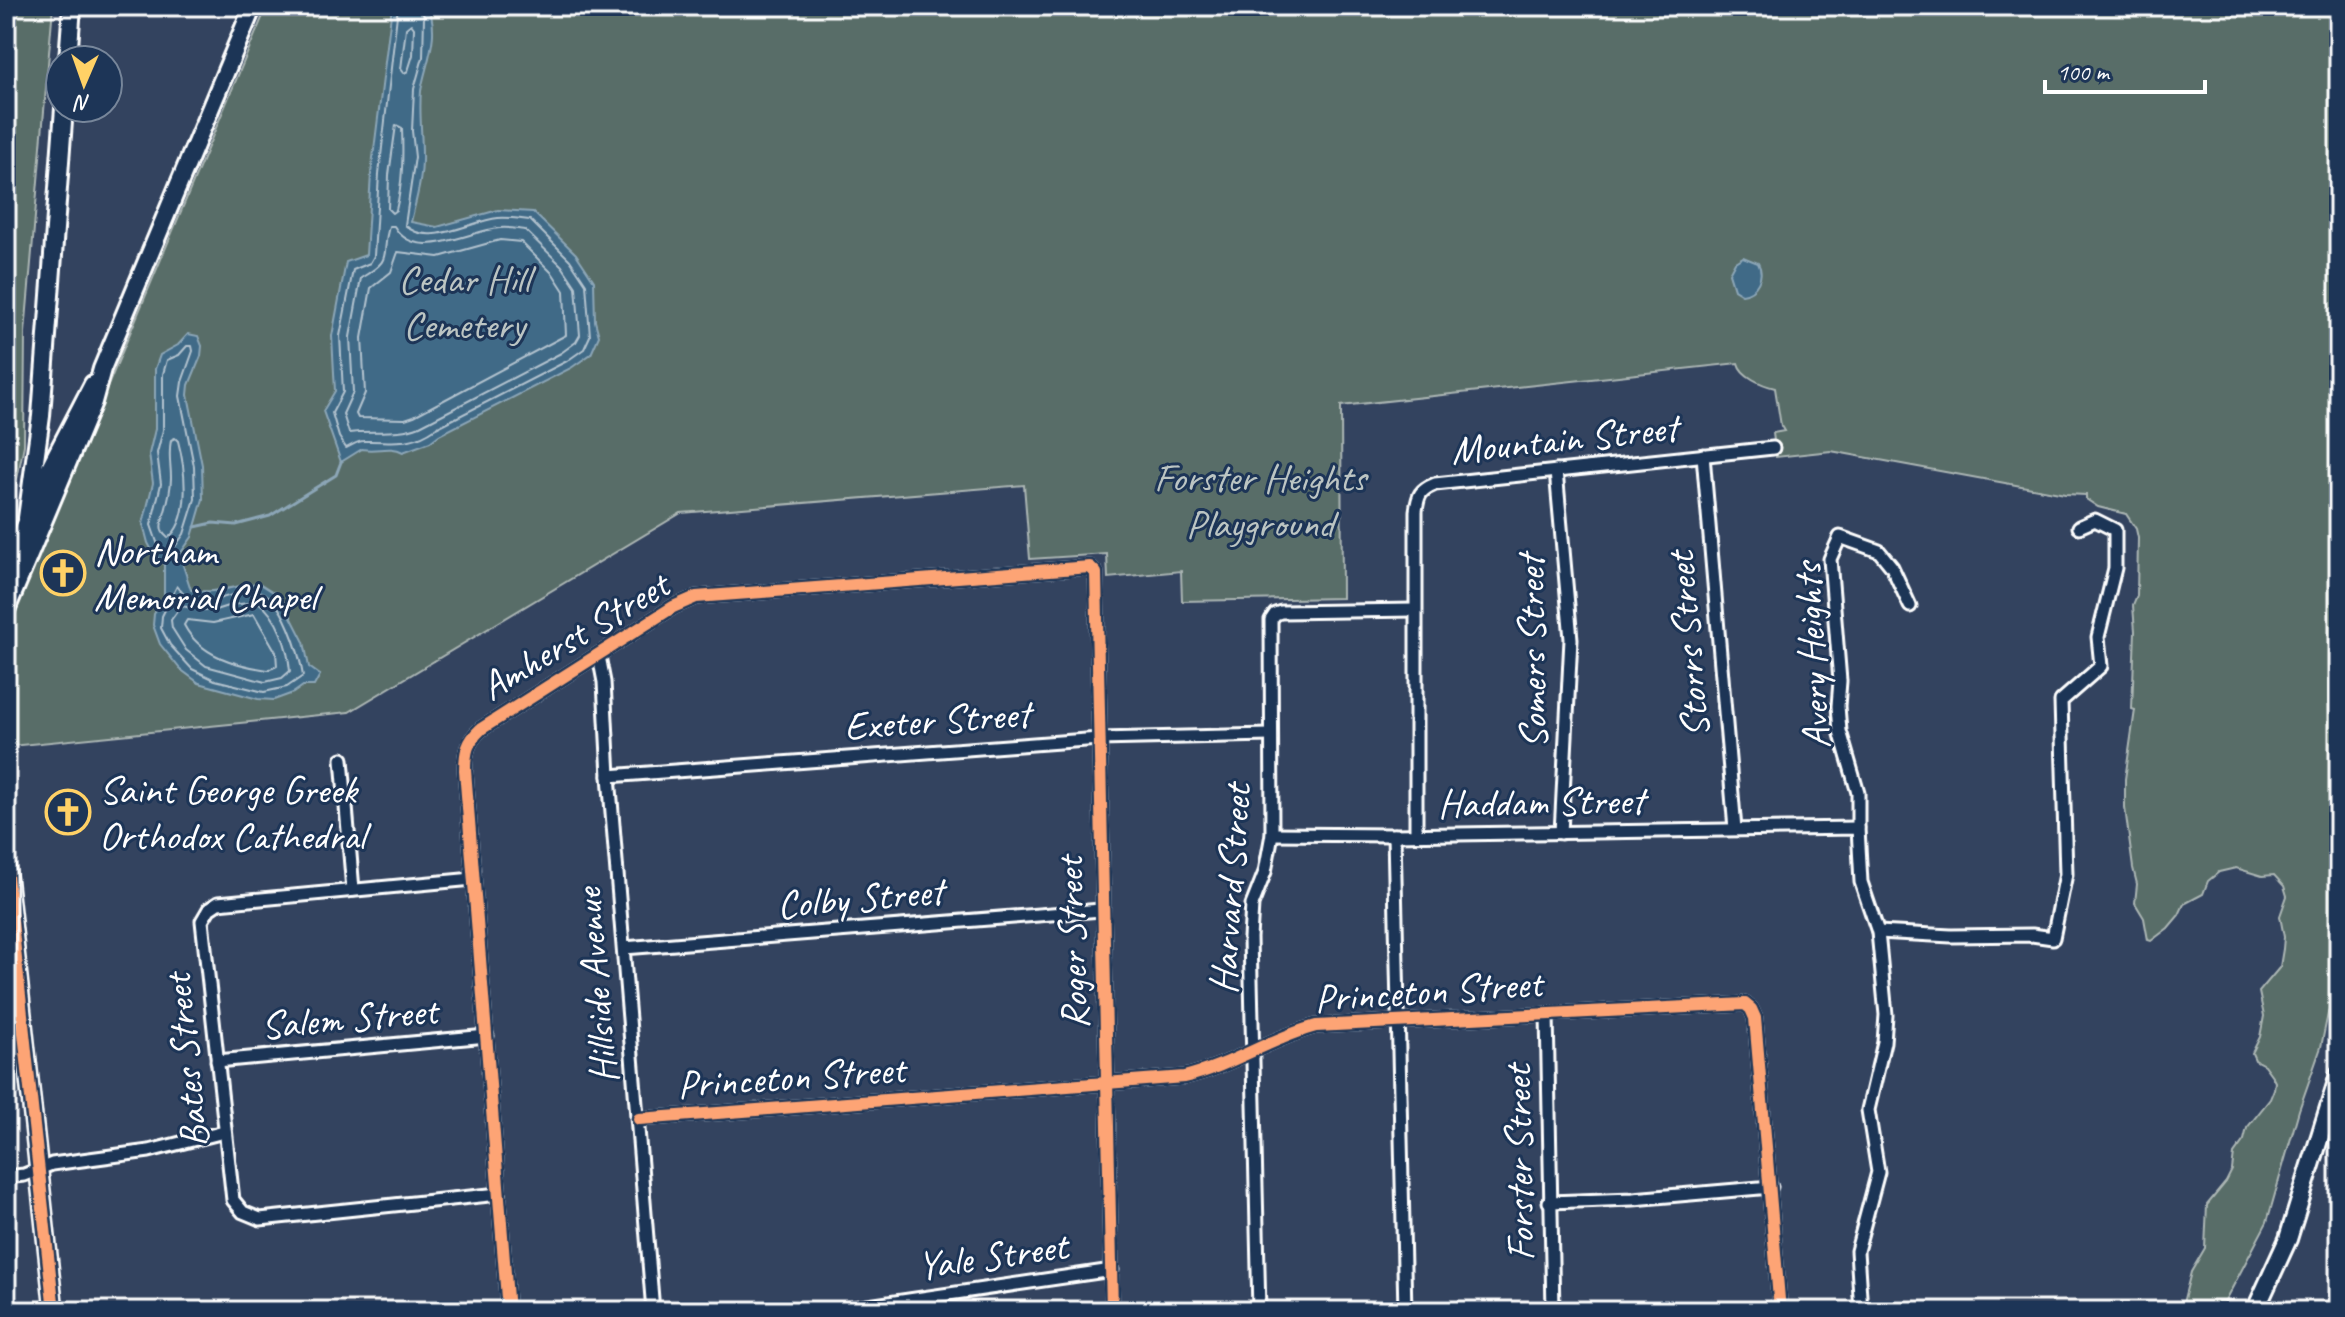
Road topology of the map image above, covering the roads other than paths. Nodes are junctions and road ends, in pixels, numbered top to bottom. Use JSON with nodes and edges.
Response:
{"nodes":[{"id":1,"x":72,"y":6,"type":"edge"},
{"id":2,"x":253,"y":6,"type":"edge"},
{"id":3,"x":69,"y":44,"type":"edge"},
{"id":4,"x":63,"y":124,"type":"edge"},
{"id":5,"x":102,"y":369,"type":"junction"},
{"id":6,"x":41,"y":416,"type":"junction"},
{"id":7,"x":1773,"y":448,"type":"dead end"},
{"id":8,"x":1703,"y":455,"type":"junction"},
{"id":9,"x":49,"y":469,"type":"junction"},
{"id":10,"x":1556,"y":471,"type":"junction"},
{"id":11,"x":54,"y":499,"type":"junction"},
{"id":12,"x":27,"y":518,"type":"junction"},
{"id":13,"x":2079,"y":527,"type":"dead end"},
{"id":14,"x":6,"y":572,"type":"edge"},
{"id":15,"x":1096,"y":573,"type":"joint"},
{"id":16,"x":1910,"y":606,"type":"dead end"},
{"id":17,"x":6,"y":610,"type":"edge"},
{"id":18,"x":1415,"y":610,"type":"junction"},
{"id":19,"x":599,"y":656,"type":"junction"},
{"id":20,"x":1270,"y":735,"type":"junction"},
{"id":21,"x":1099,"y":739,"type":"junction"},
{"id":22,"x":342,"y":759,"type":"dead end"},
{"id":23,"x":609,"y":776,"type":"junction"},
{"id":24,"x":1858,"y":828,"type":"junction"},
{"id":25,"x":1735,"y":829,"type":"junction"},
{"id":26,"x":1561,"y":833,"type":"junction"},
{"id":27,"x":1272,"y":834,"type":"junction"},
{"id":28,"x":1416,"y":834,"type":"junction"},
{"id":29,"x":1394,"y":835,"type":"junction"},
{"id":30,"x":6,"y":866,"type":"edge"},
{"id":31,"x":473,"y":879,"type":"junction"},
{"id":32,"x":353,"y":890,"type":"junction"},
{"id":33,"x":1101,"y":910,"type":"junction"},
{"id":34,"x":1878,"y":932,"type":"junction"},
{"id":35,"x":624,"y":948,"type":"junction"},
{"id":36,"x":1547,"y":1014,"type":"junction"},
{"id":37,"x":1399,"y":1021,"type":"junction"},
{"id":38,"x":487,"y":1036,"type":"junction"},
{"id":39,"x":1253,"y":1052,"type":"junction"},
{"id":40,"x":217,"y":1061,"type":"junction"},
{"id":41,"x":2339,"y":1075,"type":"edge"},
{"id":42,"x":1108,"y":1083,"type":"junction"},
{"id":43,"x":2334,"y":1108,"type":"edge"},
{"id":44,"x":639,"y":1119,"type":"junction"},
{"id":45,"x":224,"y":1132,"type":"junction"},
{"id":46,"x":38,"y":1168,"type":"junction"},
{"id":47,"x":6,"y":1177,"type":"edge"},
{"id":48,"x":1771,"y":1187,"type":"junction"},
{"id":49,"x":499,"y":1194,"type":"junction"},
{"id":50,"x":1549,"y":1202,"type":"junction"},
{"id":51,"x":1112,"y":1270,"type":"junction"},
{"id":52,"x":54,"y":1311,"type":"edge"},
{"id":53,"x":508,"y":1311,"type":"edge"},
{"id":54,"x":653,"y":1311,"type":"edge"},
{"id":55,"x":834,"y":1311,"type":"edge"},
{"id":56,"x":1112,"y":1311,"type":"edge"},
{"id":57,"x":1259,"y":1311,"type":"edge"},
{"id":58,"x":1405,"y":1311,"type":"edge"},
{"id":59,"x":1553,"y":1311,"type":"edge"},
{"id":60,"x":1780,"y":1311,"type":"edge"},
{"id":61,"x":1861,"y":1311,"type":"edge"},
{"id":62,"x":2255,"y":1311,"type":"edge"}],
"edges":[{"from":1,"to":3,"type":"main road"},
{"from":2,"to":5,"type":"main road"},
{"from":4,"to":6,"type":"main road"},
{"from":5,"to":9,"type":"main road"},
{"from":5,"to":11,"type":"main road"},
{"from":6,"to":9,"type":"main road"},
{"from":6,"to":12,"type":"main road"},
{"from":7,"to":8,"type":"street","name":"Mountain Street"},
{"from":8,"to":10,"type":"street","name":"Mountain Street"},
{"from":8,"to":25,"type":"street","name":"Storrs Street"},
{"from":9,"to":11,"type":"main road"},
{"from":9,"to":12,"type":"main road"},
{"from":10,"to":18,"type":"street","name":"Mountain Street"},
{"from":10,"to":26,"type":"street","name":"Somers Street"},
{"from":11,"to":17,"type":"main road"},
{"from":12,"to":14,"type":"main road"},
{"from":13,"to":34,"type":"street"},
{"from":15,"to":19,"type":"street","name":"Amherst Street"},
{"from":15,"to":21,"type":"street","name":"Roger Street"},
{"from":16,"to":24,"type":"street","name":"Avery Heights"},
{"from":18,"to":20,"type":"street","name":"Harvard Street"},
{"from":18,"to":28,"type":"street","name":"Mountain Street"},
{"from":19,"to":23,"type":"street","name":"Hillside Avenue"},
{"from":19,"to":31,"type":"street","name":"Amherst Street"},
{"from":20,"to":21,"type":"street","name":"Exeter Street"},
{"from":20,"to":27,"type":"street","name":"Harvard Street"},
{"from":21,"to":23,"type":"street","name":"Exeter Street"},
{"from":21,"to":33,"type":"street","name":"Roger Street"},
{"from":22,"to":32,"type":"street"},
{"from":23,"to":35,"type":"street","name":"Hillside Avenue"},
{"from":24,"to":25,"type":"street","name":"Haddam Street"},
{"from":24,"to":34,"type":"street","name":"Avery Heights"},
{"from":25,"to":26,"type":"street","name":"Haddam Street"},
{"from":26,"to":28,"type":"street","name":"Haddam Street"},
{"from":27,"to":29,"type":"street","name":"Haddam Street"},
{"from":27,"to":39,"type":"street","name":"Harvard Street"},
{"from":28,"to":29,"type":"street","name":"Haddam Street"},
{"from":29,"to":37,"type":"street"},
{"from":30,"to":46,"type":"main road"},
{"from":31,"to":32,"type":"street","name":"Bates Street"},
{"from":31,"to":38,"type":"street","name":"Amherst Street"},
{"from":32,"to":40,"type":"street","name":"Bates Street"},
{"from":33,"to":35,"type":"street","name":"Colby Street"},
{"from":33,"to":42,"type":"street","name":"Roger Street"},
{"from":34,"to":61,"type":"street","name":"Avery Heights"},
{"from":35,"to":44,"type":"street","name":"Hillside Avenue"},
{"from":36,"to":37,"type":"street","name":"Princeton Street"},
{"from":36,"to":48,"type":"street","name":"Princeton Street"},
{"from":36,"to":50,"type":"street","name":"Forster Street"},
{"from":37,"to":39,"type":"street","name":"Princeton Street"},
{"from":37,"to":58,"type":"street"},
{"from":38,"to":40,"type":"street","name":"Salem Street"},
{"from":38,"to":49,"type":"street","name":"Amherst Street"},
{"from":39,"to":42,"type":"street","name":"Princeton Street"},
{"from":39,"to":57,"type":"street","name":"Harvard Street"},
{"from":40,"to":45,"type":"street","name":"Bates Street"},
{"from":41,"to":43,"type":"main road"},
{"from":42,"to":44,"type":"street","name":"Princeton Street"},
{"from":42,"to":51,"type":"street","name":"Roger Street"},
{"from":43,"to":62,"type":"main road"},
{"from":44,"to":54,"type":"street","name":"Hillside Avenue"},
{"from":45,"to":46,"type":"street"},
{"from":45,"to":49,"type":"street","name":"Bates Street"},
{"from":46,"to":47,"type":"street"},
{"from":46,"to":52,"type":"main road"},
{"from":48,"to":50,"type":"street"},
{"from":48,"to":60,"type":"street"},
{"from":49,"to":53,"type":"street","name":"Amherst Street"},
{"from":50,"to":59,"type":"street","name":"Forster Street"},
{"from":51,"to":55,"type":"street","name":"Yale Street"},
{"from":51,"to":56,"type":"street","name":"Roger Street"}]}
